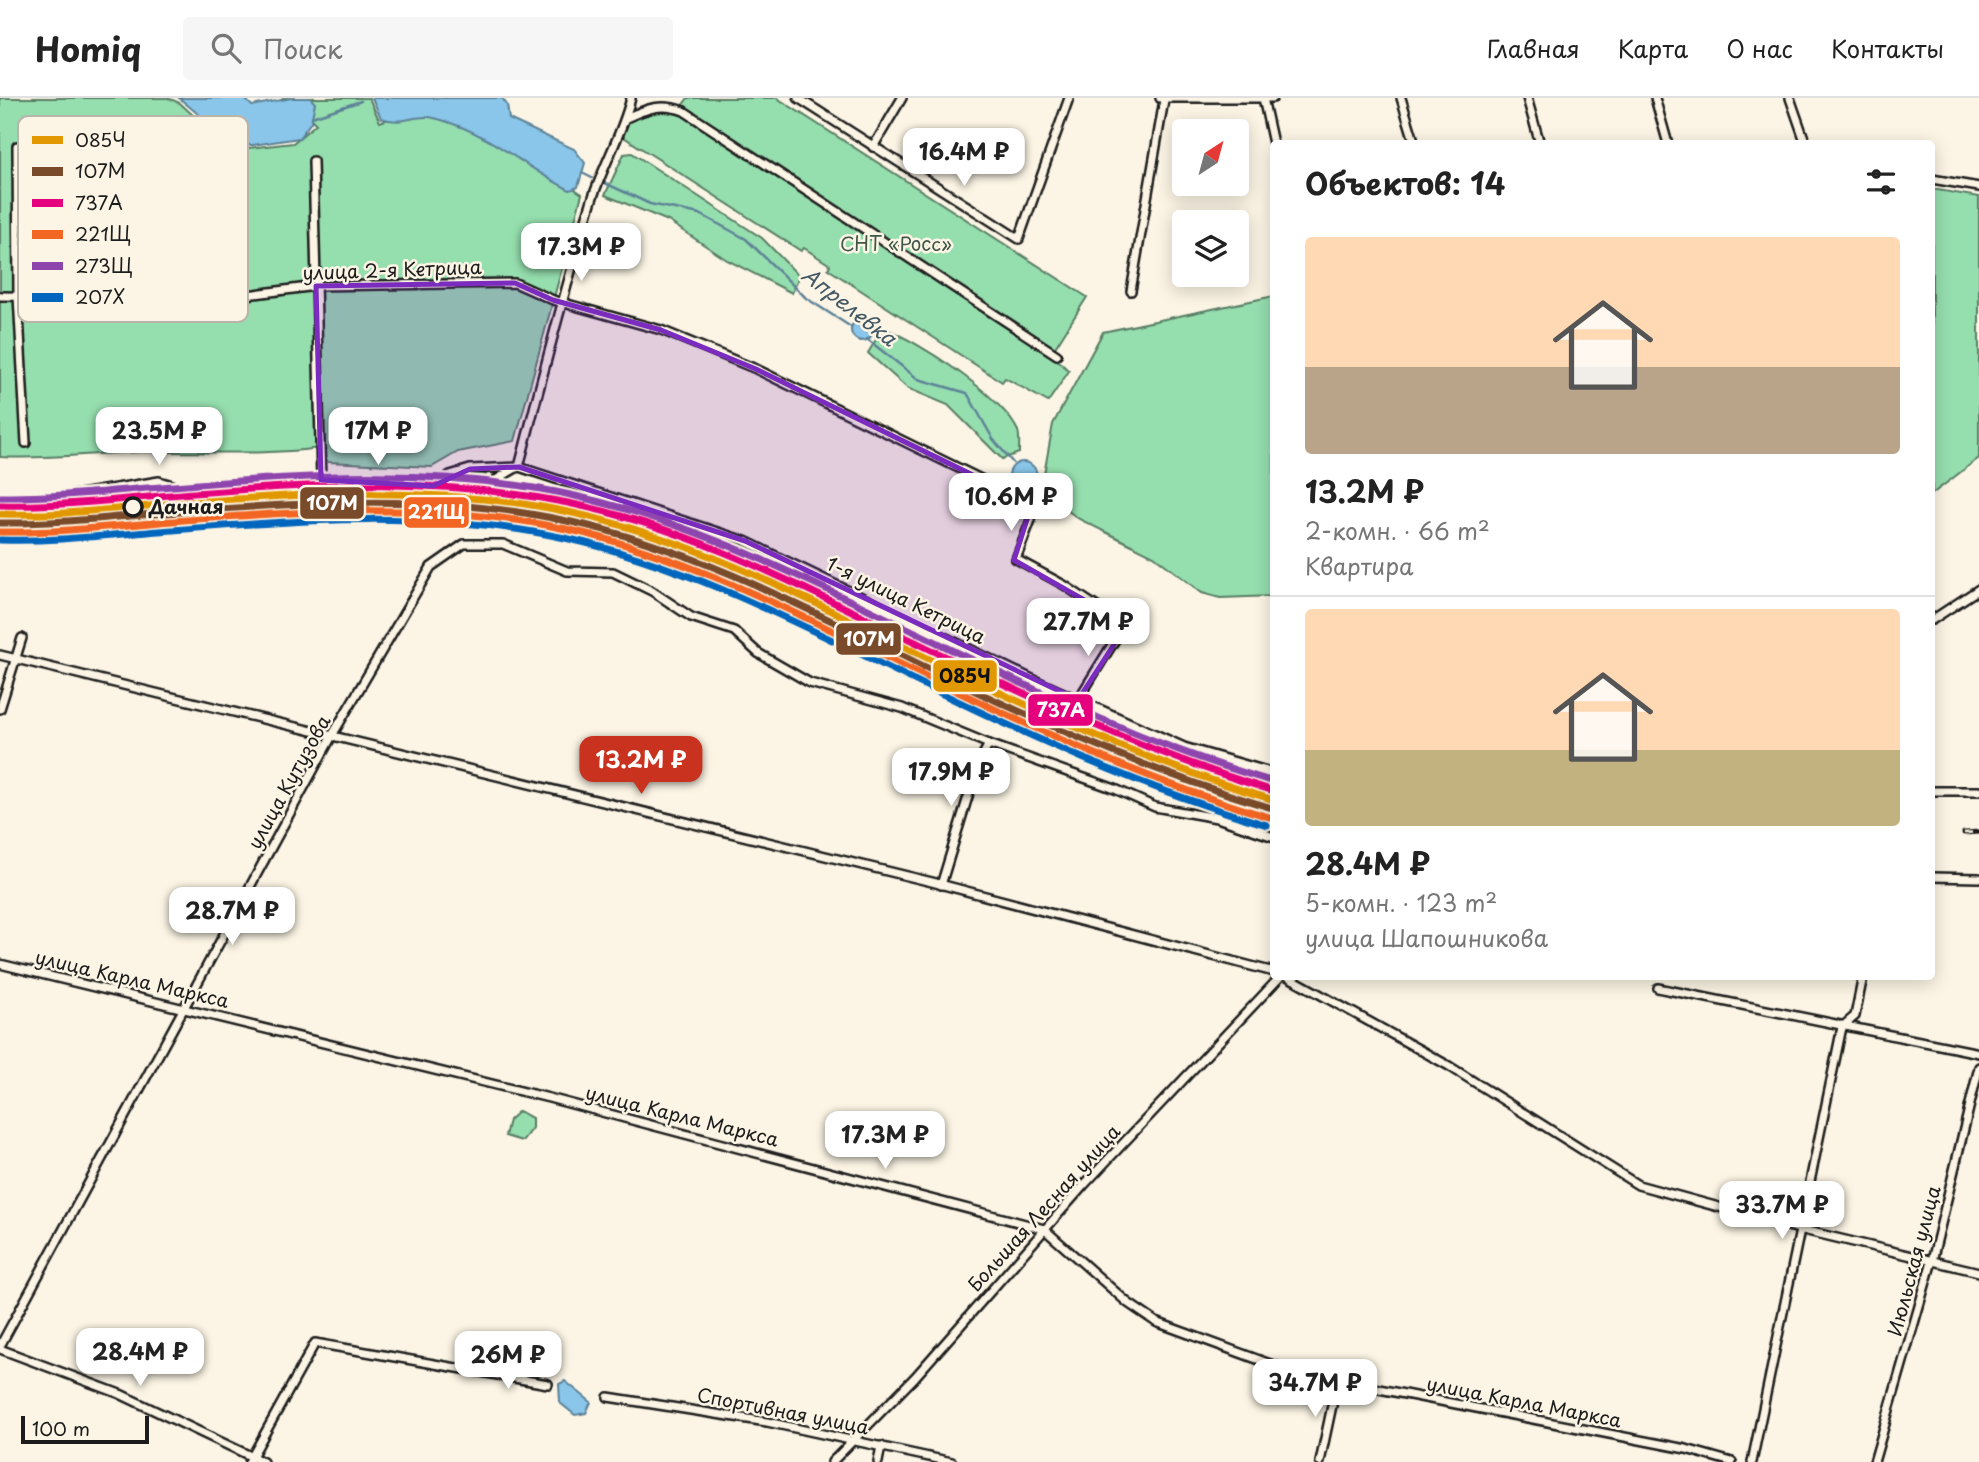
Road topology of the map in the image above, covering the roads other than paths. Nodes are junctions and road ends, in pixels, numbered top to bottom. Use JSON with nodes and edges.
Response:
{"nodes":[{"id":1,"x":631,"y":98,"type":"edge"},
{"id":2,"x":798,"y":98,"type":"edge"},
{"id":3,"x":902,"y":98,"type":"edge"},
{"id":4,"x":1069,"y":98,"type":"edge"},
{"id":5,"x":1273,"y":98,"type":"edge"},
{"id":6,"x":1401,"y":98,"type":"edge"},
{"id":7,"x":1527,"y":98,"type":"edge"},
{"id":8,"x":1656,"y":98,"type":"edge"},
{"id":9,"x":1790,"y":98,"type":"edge"},
{"id":10,"x":1162,"y":99,"type":"edge"},
{"id":11,"x":1264,"y":99,"type":"edge"},
{"id":12,"x":626,"y":118,"type":"junction"},
{"id":13,"x":1272,"y":140,"type":"edge"},
{"id":14,"x":1414,"y":140,"type":"edge"},
{"id":15,"x":1540,"y":140,"type":"edge"},
{"id":16,"x":1667,"y":140,"type":"edge"},
{"id":17,"x":1805,"y":140,"type":"edge"},
{"id":18,"x":17,"y":146,"type":"dead end"},
{"id":19,"x":873,"y":147,"type":"junction"},
{"id":20,"x":313,"y":160,"type":"dead end"},
{"id":21,"x":1935,"y":180,"type":"edge"},
{"id":22,"x":1979,"y":187,"type":"edge"},
{"id":23,"x":316,"y":286,"type":"junction"},
{"id":24,"x":1131,"y":291,"type":"dead end"},
{"id":25,"x":248,"y":295,"type":"edge"},
{"id":26,"x":0,"y":296,"type":"edge"},
{"id":27,"x":18,"y":296,"type":"joint"},
{"id":28,"x":562,"y":301,"type":"junction"},
{"id":29,"x":19,"y":322,"type":"edge"},
{"id":30,"x":1057,"y":355,"type":"dead end"},
{"id":31,"x":26,"y":443,"type":"dead end"},
{"id":32,"x":519,"y":467,"type":"junction"},
{"id":33,"x":321,"y":480,"type":"junction"},
{"id":34,"x":433,"y":486,"type":"junction"},
{"id":35,"x":0,"y":501,"type":"edge"},
{"id":36,"x":1979,"y":589,"type":"edge"},
{"id":37,"x":1935,"y":619,"type":"edge"},
{"id":38,"x":22,"y":638,"type":"dead end"},
{"id":39,"x":0,"y":655,"type":"edge"},
{"id":40,"x":15,"y":658,"type":"junction"},
{"id":41,"x":1078,"y":700,"type":"junction"},
{"id":42,"x":0,"y":709,"type":"edge"},
{"id":43,"x":333,"y":734,"type":"junction"},
{"id":44,"x":989,"y":744,"type":"junction"},
{"id":45,"x":1270,"y":772,"type":"edge"},
{"id":46,"x":1935,"y":791,"type":"edge"},
{"id":47,"x":1979,"y":791,"type":"edge"},
{"id":48,"x":1270,"y":836,"type":"edge"},
{"id":49,"x":1935,"y":877,"type":"edge"},
{"id":50,"x":1979,"y":878,"type":"edge"},
{"id":51,"x":941,"y":885,"type":"junction"},
{"id":52,"x":0,"y":964,"type":"edge"},
{"id":53,"x":1270,"y":971,"type":"edge"},
{"id":54,"x":1277,"y":980,"type":"edge"},
{"id":55,"x":1294,"y":980,"type":"edge"},
{"id":56,"x":1862,"y":980,"type":"edge"},
{"id":57,"x":1658,"y":988,"type":"dead end"},
{"id":58,"x":183,"y":1006,"type":"junction"},
{"id":59,"x":1842,"y":1027,"type":"junction"},
{"id":60,"x":1979,"y":1053,"type":"edge"},
{"id":61,"x":1979,"y":1067,"type":"edge"},
{"id":62,"x":1798,"y":1228,"type":"junction"},
{"id":63,"x":1044,"y":1230,"type":"junction"},
{"id":64,"x":1932,"y":1261,"type":"junction"},
{"id":65,"x":1979,"y":1272,"type":"edge"},
{"id":66,"x":0,"y":1348,"type":"edge"},
{"id":67,"x":1338,"y":1382,"type":"junction"},
{"id":68,"x":548,"y":1384,"type":"dead end"},
{"id":69,"x":608,"y":1396,"type":"dead end"},
{"id":70,"x":853,"y":1439,"type":"junction"},
{"id":71,"x":881,"y":1446,"type":"junction"},
{"id":72,"x":251,"y":1459,"type":"edge"},
{"id":73,"x":263,"y":1462,"type":"edge"},
{"id":74,"x":832,"y":1462,"type":"edge"},
{"id":75,"x":878,"y":1462,"type":"edge"},
{"id":76,"x":952,"y":1462,"type":"edge"},
{"id":77,"x":1320,"y":1462,"type":"edge"},
{"id":78,"x":1732,"y":1462,"type":"edge"},
{"id":79,"x":1752,"y":1462,"type":"edge"},
{"id":80,"x":1874,"y":1462,"type":"edge"}],
"edges":[{"from":1,"to":12,"type":"street"},
{"from":2,"to":19,"type":"street"},
{"from":3,"to":19,"type":"street"},
{"from":4,"to":19,"type":"street"},
{"from":5,"to":11,"type":"street"},
{"from":6,"to":14,"type":"street"},
{"from":7,"to":15,"type":"street"},
{"from":8,"to":16,"type":"street"},
{"from":9,"to":17,"type":"street"},
{"from":10,"to":11,"type":"street"},
{"from":10,"to":24,"type":"street"},
{"from":11,"to":13,"type":"street"},
{"from":12,"to":28,"type":"street"},
{"from":12,"to":30,"type":"street"},
{"from":18,"to":27,"type":"street"},
{"from":20,"to":23,"type":"street"},
{"from":21,"to":22,"type":"street"},
{"from":23,"to":25,"type":"street","name":"улица 2-я Кетрица"},
{"from":23,"to":28,"type":"street","name":"улица 2-я Кетрица"},
{"from":23,"to":33,"type":"street"},
{"from":26,"to":27,"type":"street","name":"улица 2-я Кетрица"},
{"from":28,"to":32,"type":"street"},
{"from":28,"to":41,"type":"street","name":"улица 2-я Кетрица"},
{"from":29,"to":31,"type":"street"},
{"from":32,"to":34,"type":"street"},
{"from":32,"to":34,"type":"street"},
{"from":32,"to":41,"type":"street","name":"1-я улица Кетрица"},
{"from":33,"to":34,"type":"street"},
{"from":33,"to":35,"type":"street"},
{"from":36,"to":37,"type":"street"},
{"from":38,"to":40,"type":"street"},
{"from":39,"to":40,"type":"street"},
{"from":40,"to":42,"type":"street"},
{"from":40,"to":43,"type":"street"},
{"from":41,"to":45,"type":"street","name":"1-я улица Кетрица"},
{"from":43,"to":44,"type":"street","name":"улица Кутузова"},
{"from":43,"to":51,"type":"street"},
{"from":43,"to":58,"type":"street","name":"улица Кутузова"},
{"from":44,"to":48,"type":"street"},
{"from":44,"to":51,"type":"street"},
{"from":46,"to":47,"type":"street"},
{"from":49,"to":50,"type":"street"},
{"from":51,"to":53,"type":"street"},
{"from":52,"to":58,"type":"street","name":"улица Карла Маркса"},
{"from":54,"to":63,"type":"street","name":"Большая Лесная улица"},
{"from":55,"to":62,"type":"street"},
{"from":56,"to":59,"type":"street"},
{"from":57,"to":59,"type":"street"},
{"from":58,"to":63,"type":"street","name":"улица Карла Маркса"},
{"from":58,"to":66,"type":"street","name":"улица Кутузова"},
{"from":59,"to":60,"type":"street"},
{"from":59,"to":62,"type":"street"},
{"from":61,"to":64,"type":"street","name":"Июльская улица"},
{"from":62,"to":64,"type":"street"},
{"from":62,"to":79,"type":"street"},
{"from":63,"to":67,"type":"street","name":"улица Карла Маркса"},
{"from":63,"to":70,"type":"street","name":"Большая Лесная улица"},
{"from":64,"to":65,"type":"street"},
{"from":64,"to":80,"type":"street","name":"Июльская улица"},
{"from":66,"to":72,"type":"street"},
{"from":67,"to":77,"type":"street"},
{"from":67,"to":78,"type":"street","name":"улица Карла Маркса"},
{"from":68,"to":72,"type":"street"},
{"from":69,"to":70,"type":"street","name":"Спортивная улица"},
{"from":70,"to":71,"type":"street","name":"Спортивная улица"},
{"from":70,"to":74,"type":"street","name":"Большая Лесная улица"},
{"from":71,"to":75,"type":"street"},
{"from":71,"to":76,"type":"street","name":"Спортивная улица"},
{"from":72,"to":73,"type":"street"}]}
